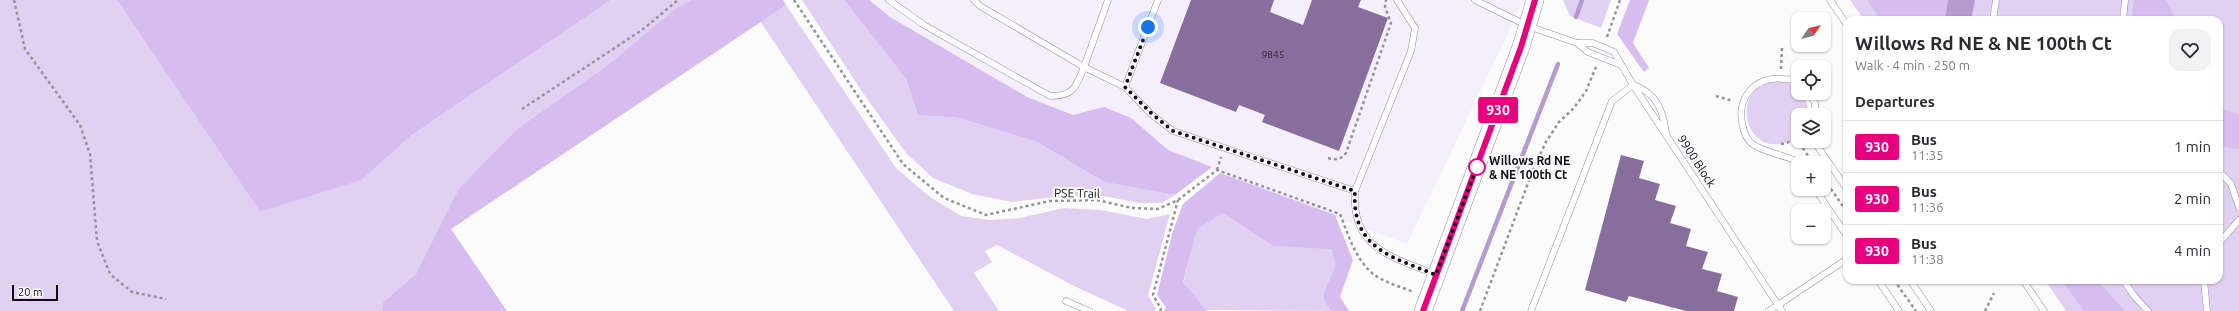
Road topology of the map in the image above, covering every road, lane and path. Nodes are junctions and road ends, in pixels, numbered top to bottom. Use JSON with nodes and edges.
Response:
{"nodes":[{"id":1,"x":14,"y":0,"type":"edge"},
{"id":2,"x":678,"y":0,"type":"edge"},
{"id":3,"x":794,"y":0,"type":"edge"},
{"id":4,"x":889,"y":0,"type":"edge"},
{"id":5,"x":974,"y":0,"type":"edge"},
{"id":6,"x":1108,"y":0,"type":"edge"},
{"id":7,"x":1158,"y":0,"type":"edge"},
{"id":8,"x":1386,"y":0,"type":"edge"},
{"id":9,"x":1397,"y":0,"type":"edge"},
{"id":10,"x":1475,"y":0,"type":"edge"},
{"id":11,"x":1535,"y":0,"type":"edge"},
{"id":12,"x":1620,"y":0,"type":"edge"},
{"id":13,"x":1830,"y":0,"type":"edge"},
{"id":14,"x":1996,"y":0,"type":"edge"},
{"id":15,"x":2125,"y":0,"type":"edge"},
{"id":16,"x":1994,"y":16,"type":"edge"},
{"id":17,"x":2123,"y":16,"type":"edge"},
{"id":18,"x":1843,"y":19,"type":"edge"},
{"id":19,"x":1528,"y":26,"type":"junction"},
{"id":20,"x":1606,"y":38,"type":"dead end"},
{"id":21,"x":1577,"y":44,"type":"junction"},
{"id":22,"x":1782,"y":47,"type":"dead end"},
{"id":23,"x":1621,"y":65,"type":"junction"},
{"id":24,"x":1084,"y":67,"type":"junction"},
{"id":25,"x":1595,"y":69,"type":"dead end"},
{"id":26,"x":1780,"y":78,"type":"junction"},
{"id":27,"x":1791,"y":79,"type":"edge"},
{"id":28,"x":1634,"y":85,"type":"junction"},
{"id":29,"x":1125,"y":87,"type":"junction"},
{"id":30,"x":522,"y":109,"type":"dead end"},
{"id":31,"x":1667,"y":135,"type":"junction"},
{"id":32,"x":1791,"y":139,"type":"edge"},
{"id":33,"x":1778,"y":144,"type":"dead end"},
{"id":34,"x":1818,"y":148,"type":"edge"},
{"id":35,"x":1328,"y":158,"type":"dead end"},
{"id":36,"x":1791,"y":159,"type":"edge"},
{"id":37,"x":2223,"y":175,"type":"edge"},
{"id":38,"x":1843,"y":183,"type":"edge"},
{"id":39,"x":1831,"y":189,"type":"edge"},
{"id":40,"x":1355,"y":191,"type":"junction"},
{"id":41,"x":1820,"y":196,"type":"edge"},
{"id":42,"x":1178,"y":200,"type":"junction"},
{"id":43,"x":1843,"y":206,"type":"edge"},
{"id":44,"x":2239,"y":207,"type":"edge"},
{"id":45,"x":2239,"y":220,"type":"edge"},
{"id":46,"x":1843,"y":230,"type":"edge"},
{"id":47,"x":2223,"y":238,"type":"edge"},
{"id":48,"x":1843,"y":262,"type":"edge"},
{"id":49,"x":1436,"y":275,"type":"junction"},
{"id":50,"x":1881,"y":284,"type":"edge"},
{"id":51,"x":1897,"y":284,"type":"edge"},
{"id":52,"x":1913,"y":284,"type":"edge"},
{"id":53,"x":2026,"y":284,"type":"edge"},
{"id":54,"x":2126,"y":284,"type":"edge"},
{"id":55,"x":2204,"y":284,"type":"edge"},
{"id":56,"x":1994,"y":293,"type":"dead end"},
{"id":57,"x":166,"y":299,"type":"dead end"},
{"id":58,"x":1066,"y":301,"type":"dead end"},
{"id":59,"x":1425,"y":304,"type":"edge"},
{"id":60,"x":1778,"y":305,"type":"junction"},
{"id":61,"x":1089,"y":311,"type":"edge"},
{"id":62,"x":1160,"y":311,"type":"edge"},
{"id":63,"x":1480,"y":311,"type":"edge"},
{"id":64,"x":1531,"y":311,"type":"edge"},
{"id":65,"x":1769,"y":311,"type":"edge"},
{"id":66,"x":1782,"y":311,"type":"edge"},
{"id":67,"x":1899,"y":311,"type":"edge"},
{"id":68,"x":1916,"y":311,"type":"edge"},
{"id":69,"x":1931,"y":311,"type":"edge"},
{"id":70,"x":1985,"y":311,"type":"edge"},
{"id":71,"x":2044,"y":311,"type":"edge"},
{"id":72,"x":2148,"y":311,"type":"edge"},
{"id":73,"x":2207,"y":311,"type":"edge"}],
"edges":[{"from":1,"to":57,"type":"path"},
{"from":2,"to":30,"type":"path"},
{"from":3,"to":42,"type":"path","name":"PSE Trail"},
{"from":4,"to":24,"type":"lane"},
{"from":5,"to":24,"type":"lane"},
{"from":6,"to":24,"type":"lane"},
{"from":7,"to":29,"type":"lane"},
{"from":8,"to":35,"type":"path"},
{"from":9,"to":40,"type":"lane"},
{"from":10,"to":19,"type":"lane","name":"9900 Block"},
{"from":11,"to":19,"type":"main road"},
{"from":12,"to":20,"type":"path"},
{"from":13,"to":18,"type":"lane"},
{"from":14,"to":16,"type":"lane"},
{"from":15,"to":17,"type":"lane"},
{"from":19,"to":21,"type":"lane","name":"9900 Block"},
{"from":19,"to":49,"type":"main road"},
{"from":21,"to":23,"type":"lane"},
{"from":21,"to":23,"type":"lane","name":"9900 Block"},
{"from":22,"to":26,"type":"path"},
{"from":23,"to":28,"type":"lane","name":"9900 Block"},
{"from":24,"to":29,"type":"lane"},
{"from":25,"to":63,"type":"path"},
{"from":26,"to":27,"type":"lane"},
{"from":26,"to":36,"type":"lane"},
{"from":28,"to":31,"type":"lane"},
{"from":28,"to":31,"type":"lane","name":"9900 Block"},
{"from":28,"to":64,"type":"lane"},
{"from":29,"to":40,"type":"lane"},
{"from":31,"to":60,"type":"lane","name":"9900 Block"},
{"from":32,"to":33,"type":"path"},
{"from":34,"to":38,"type":"lane"},
{"from":37,"to":44,"type":"lane"},
{"from":39,"to":43,"type":"path"},
{"from":40,"to":49,"type":"lane"},
{"from":41,"to":46,"type":"lane"},
{"from":42,"to":59,"type":"path","name":"PSE Trail"},
{"from":42,"to":62,"type":"path"},
{"from":45,"to":47,"type":"lane"},
{"from":48,"to":60,"type":"lane"},
{"from":49,"to":59,"type":"main road"},
{"from":50,"to":67,"type":"lane"},
{"from":51,"to":68,"type":"path"},
{"from":52,"to":69,"type":"lane"},
{"from":53,"to":71,"type":"lane"},
{"from":54,"to":72,"type":"lane"},
{"from":55,"to":73,"type":"lane"},
{"from":56,"to":70,"type":"path"},
{"from":58,"to":61,"type":"lane"},
{"from":60,"to":65,"type":"lane"},
{"from":60,"to":66,"type":"lane","name":"9900 Block"}]}
